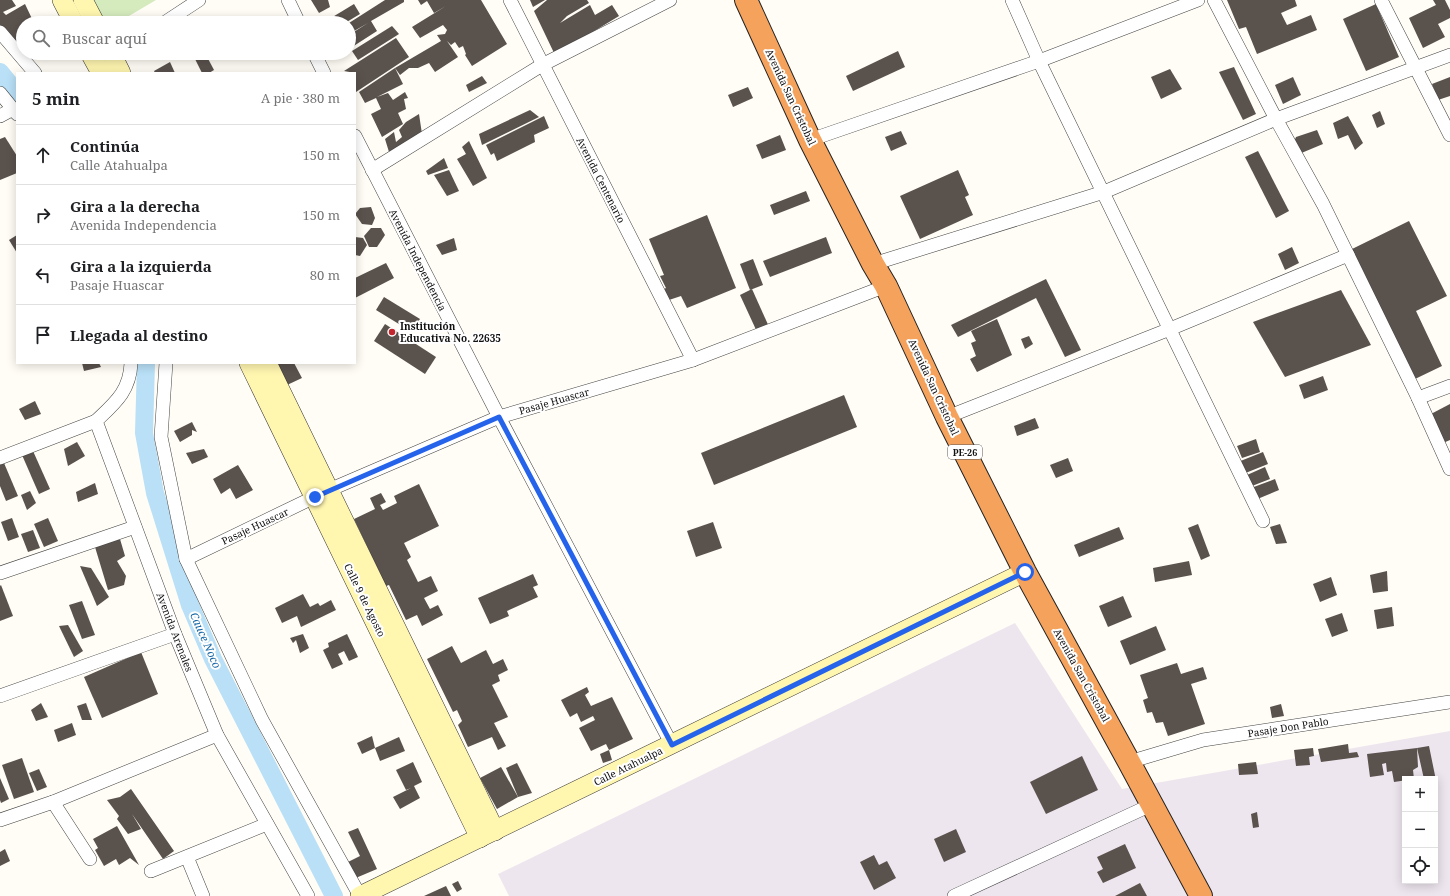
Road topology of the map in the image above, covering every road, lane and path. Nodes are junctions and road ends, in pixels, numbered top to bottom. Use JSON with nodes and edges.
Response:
{"nodes":[{"id":1,"x":62,"y":0,"type":"edge"},
{"id":2,"x":83,"y":0,"type":"edge"},
{"id":3,"x":200,"y":0,"type":"edge"},
{"id":4,"x":288,"y":0,"type":"edge"},
{"id":5,"x":510,"y":0,"type":"edge"},
{"id":6,"x":670,"y":0,"type":"edge"},
{"id":7,"x":746,"y":0,"type":"edge"},
{"id":8,"x":1012,"y":0,"type":"edge"},
{"id":9,"x":1198,"y":0,"type":"edge"},
{"id":10,"x":1214,"y":0,"type":"edge"},
{"id":11,"x":1381,"y":0,"type":"edge"},
{"id":12,"x":70,"y":16,"type":"edge"},
{"id":13,"x":91,"y":16,"type":"edge"},
{"id":14,"x":175,"y":16,"type":"edge"},
{"id":15,"x":296,"y":16,"type":"edge"},
{"id":16,"x":0,"y":33,"type":"edge"},
{"id":17,"x":16,"y":51,"type":"edge"},
{"id":18,"x":1450,"y":55,"type":"edge"},
{"id":19,"x":24,"y":60,"type":"edge"},
{"id":20,"x":318,"y":60,"type":"edge"},
{"id":21,"x":1039,"y":61,"type":"junction"},
{"id":22,"x":542,"y":65,"type":"junction"},
{"id":23,"x":1415,"y":68,"type":"junction"},
{"id":24,"x":34,"y":72,"type":"edge"},
{"id":25,"x":324,"y":72,"type":"edge"},
{"id":26,"x":0,"y":93,"type":"edge"},
{"id":27,"x":15,"y":111,"type":"edge"},
{"id":28,"x":0,"y":116,"type":"edge"},
{"id":29,"x":1276,"y":119,"type":"junction"},
{"id":30,"x":1450,"y":135,"type":"edge"},
{"id":31,"x":356,"y":138,"type":"edge"},
{"id":32,"x":810,"y":140,"type":"junction"},
{"id":33,"x":372,"y":170,"type":"junction"},
{"id":34,"x":1104,"y":192,"type":"junction"},
{"id":35,"x":1348,"y":255,"type":"junction"},
{"id":36,"x":872,"y":264,"type":"junction"},
{"id":37,"x":886,"y":286,"type":"junction"},
{"id":38,"x":1170,"y":329,"type":"junction"},
{"id":39,"x":694,"y":360,"type":"junction"},
{"id":40,"x":132,"y":364,"type":"edge"},
{"id":41,"x":166,"y":364,"type":"edge"},
{"id":42,"x":250,"y":364,"type":"edge"},
{"id":43,"x":267,"y":364,"type":"edge"},
{"id":44,"x":1450,"y":386,"type":"edge"},
{"id":45,"x":1418,"y":398,"type":"junction"},
{"id":46,"x":499,"y":417,"type":"junction"},
{"id":47,"x":948,"y":417,"type":"junction"},
{"id":48,"x":96,"y":421,"type":"junction"},
{"id":49,"x":0,"y":458,"type":"edge"},
{"id":50,"x":1450,"y":469,"type":"edge"},
{"id":51,"x":322,"y":494,"type":"junction"},
{"id":52,"x":1263,"y":521,"type":"dead end"},
{"id":53,"x":135,"y":527,"type":"junction"},
{"id":54,"x":186,"y":559,"type":"junction"},
{"id":55,"x":1025,"y":572,"type":"junction"},
{"id":56,"x":0,"y":573,"type":"edge"},
{"id":57,"x":175,"y":634,"type":"junction"},
{"id":58,"x":0,"y":696,"type":"edge"},
{"id":59,"x":1450,"y":702,"type":"edge"},
{"id":60,"x":217,"y":735,"type":"junction"},
{"id":61,"x":672,"y":745,"type":"junction"},
{"id":62,"x":1129,"y":762,"type":"junction"},
{"id":63,"x":53,"y":802,"type":"junction"},
{"id":64,"x":1151,"y":805,"type":"junction"},
{"id":65,"x":0,"y":820,"type":"edge"},
{"id":66,"x":267,"y":824,"type":"junction"},
{"id":67,"x":488,"y":835,"type":"junction"},
{"id":68,"x":187,"y":857,"type":"junction"},
{"id":69,"x":90,"y":859,"type":"dead end"},
{"id":70,"x":150,"y":871,"type":"dead end"},
{"id":71,"x":203,"y":896,"type":"edge"},
{"id":72,"x":308,"y":896,"type":"edge"},
{"id":73,"x":360,"y":896,"type":"edge"},
{"id":74,"x":954,"y":896,"type":"edge"},
{"id":75,"x":1201,"y":896,"type":"edge"}],
"edges":[{"from":1,"to":12,"type":"street"},
{"from":2,"to":13,"type":"street"},
{"from":3,"to":14,"type":"street"},
{"from":4,"to":15,"type":"street"},
{"from":5,"to":22,"type":"street","name":"Avenida Centenario"},
{"from":6,"to":22,"type":"street"},
{"from":7,"to":32,"type":"highway","name":"Avenida San Cristobal","number":"PE-26"},
{"from":8,"to":21,"type":"street"},
{"from":9,"to":21,"type":"street"},
{"from":10,"to":29,"type":"street"},
{"from":11,"to":23,"type":"street"},
{"from":16,"to":17,"type":"street"},
{"from":18,"to":23,"type":"street"},
{"from":19,"to":24,"type":"street"},
{"from":20,"to":25,"type":"street"},
{"from":21,"to":32,"type":"street"},
{"from":21,"to":34,"type":"street"},
{"from":22,"to":33,"type":"street"},
{"from":22,"to":39,"type":"street","name":"Avenida Centenario"},
{"from":23,"to":29,"type":"street"},
{"from":23,"to":30,"type":"street"},
{"from":26,"to":27,"type":"street"},
{"from":27,"to":28,"type":"street"},
{"from":29,"to":34,"type":"street"},
{"from":29,"to":35,"type":"street"},
{"from":31,"to":33,"type":"street","name":"Avenida Independencia"},
{"from":32,"to":36,"type":"highway","name":"Avenida San Cristobal","number":"PE-26"},
{"from":33,"to":46,"type":"street","name":"Avenida Independencia"},
{"from":34,"to":36,"type":"street"},
{"from":34,"to":38,"type":"street"},
{"from":35,"to":38,"type":"street"},
{"from":35,"to":45,"type":"street"},
{"from":36,"to":37,"type":"highway","name":"Avenida San Cristobal","number":"PE-26"},
{"from":37,"to":39,"type":"street","name":"Pasaje Huascar"},
{"from":37,"to":47,"type":"highway","name":"Avenida San Cristobal","number":"PE-26"},
{"from":38,"to":47,"type":"street"},
{"from":38,"to":52,"type":"street"},
{"from":39,"to":46,"type":"street","name":"Pasaje Huascar"},
{"from":40,"to":48,"type":"street"},
{"from":41,"to":54,"type":"street"},
{"from":42,"to":51,"type":"street","name":"Calle 9 de Agosto"},
{"from":43,"to":51,"type":"street","name":"Calle 9 de Agosto"},
{"from":44,"to":45,"type":"street"},
{"from":45,"to":50,"type":"street"},
{"from":46,"to":51,"type":"street","name":"Pasaje Huascar"},
{"from":46,"to":61,"type":"street","name":"Avenida Independencia"},
{"from":47,"to":55,"type":"highway","name":"Avenida San Cristobal","number":"PE-26"},
{"from":48,"to":49,"type":"street"},
{"from":48,"to":53,"type":"street","name":"Avenida Arenales"},
{"from":51,"to":54,"type":"street","name":"Pasaje Huascar"},
{"from":51,"to":67,"type":"street","name":"Calle 9 de Agosto"},
{"from":53,"to":56,"type":"street"},
{"from":53,"to":57,"type":"street","name":"Avenida Arenales"},
{"from":54,"to":73,"type":"street"},
{"from":55,"to":61,"type":"street","name":"Calle Atahualpa"},
{"from":55,"to":62,"type":"highway","name":"Avenida San Cristobal","number":"PE-26"},
{"from":57,"to":58,"type":"street"},
{"from":57,"to":60,"type":"street","name":"Avenida Arenales"},
{"from":59,"to":62,"type":"street","name":"Pasaje Don Pablo"},
{"from":60,"to":63,"type":"street"},
{"from":60,"to":66,"type":"street","name":"Avenida Arenales"},
{"from":61,"to":67,"type":"street","name":"Calle Atahualpa"},
{"from":62,"to":64,"type":"highway","name":"Avenida San Cristobal","number":"PE-26"},
{"from":63,"to":65,"type":"street"},
{"from":63,"to":69,"type":"street"},
{"from":64,"to":74,"type":"street"},
{"from":64,"to":75,"type":"highway","name":"Avenida San Cristobal","number":"PE-26"},
{"from":66,"to":68,"type":"street"},
{"from":66,"to":72,"type":"street","name":"Avenida Arenales"},
{"from":67,"to":73,"type":"street","name":"Calle Atahualpa"},
{"from":68,"to":70,"type":"street"},
{"from":68,"to":71,"type":"street"}]}
